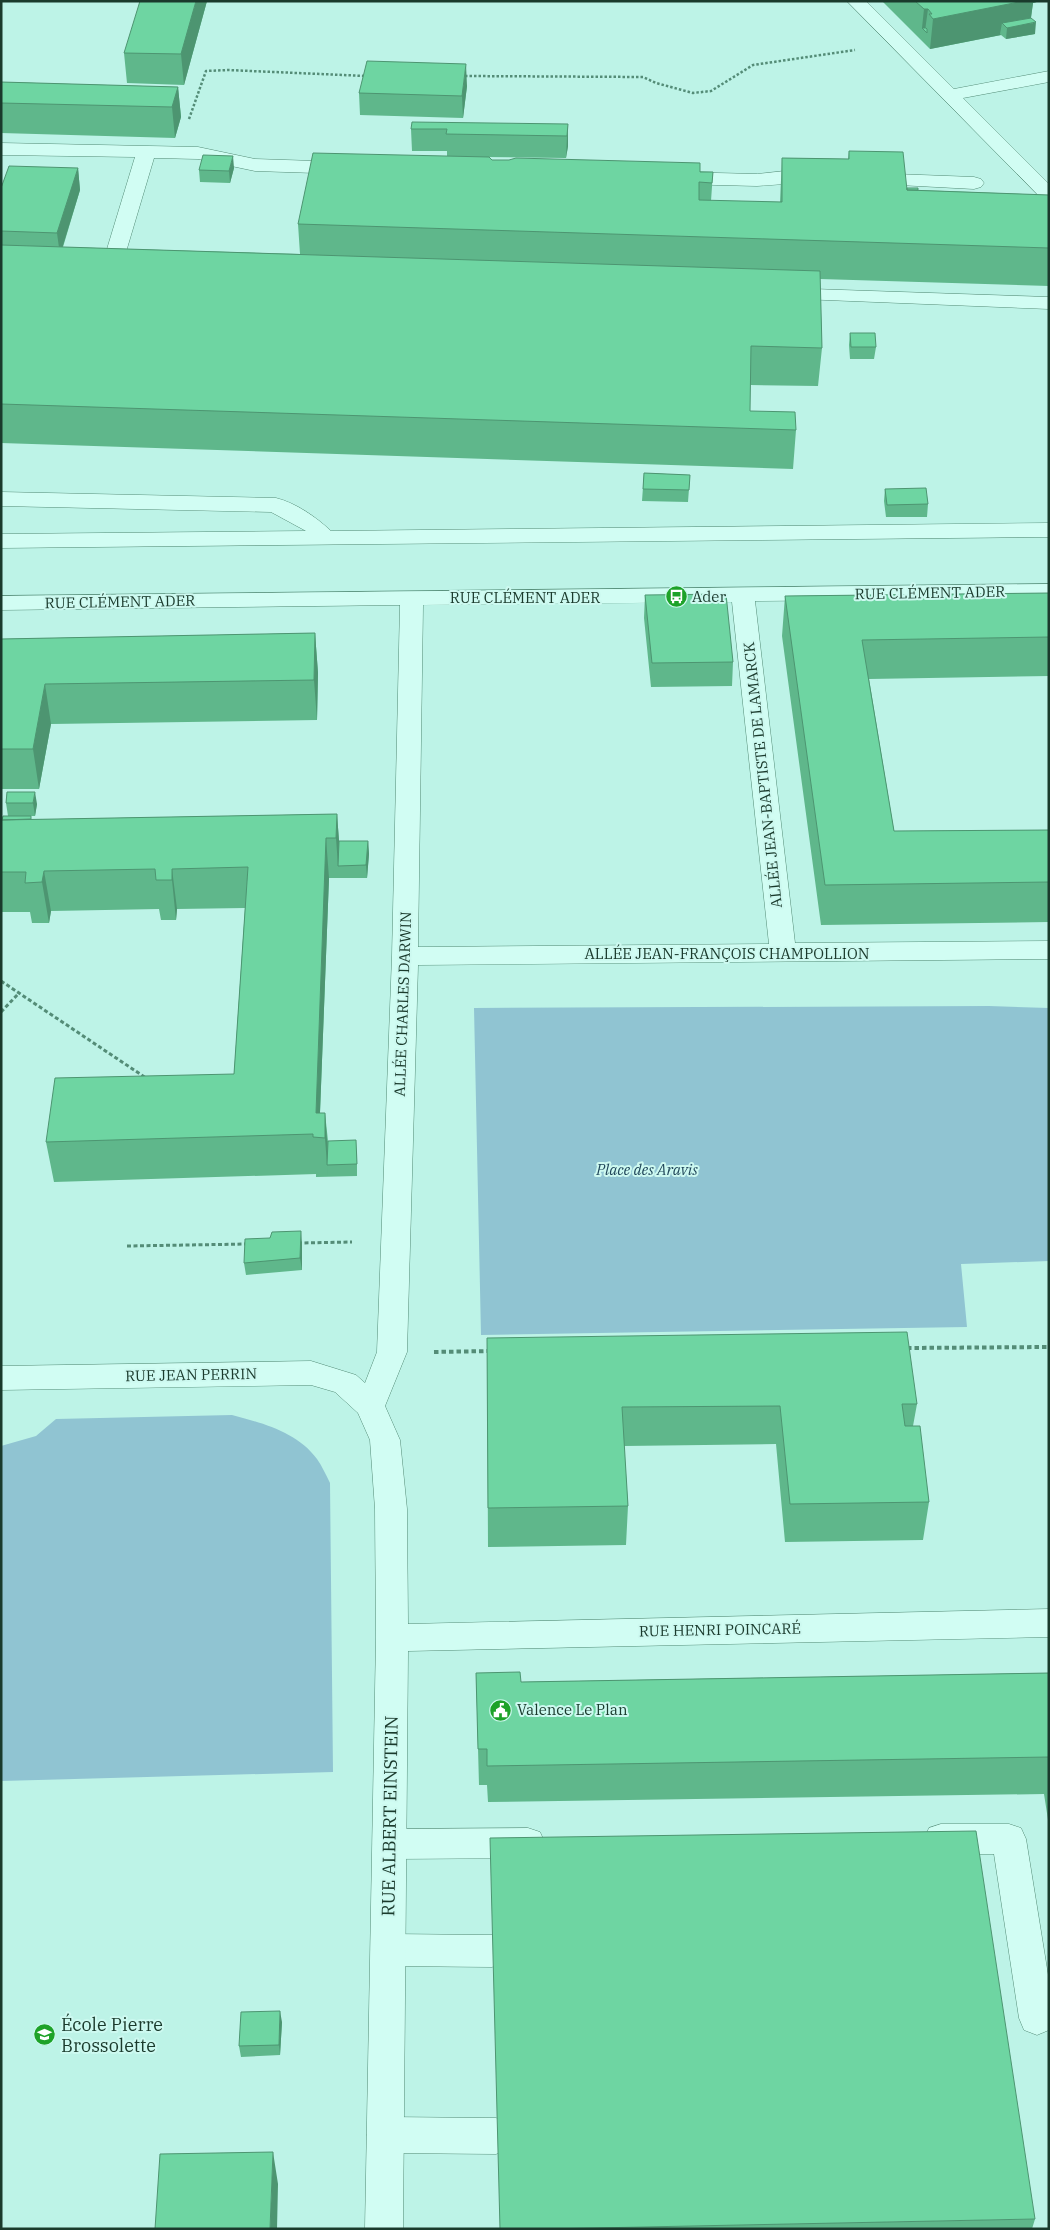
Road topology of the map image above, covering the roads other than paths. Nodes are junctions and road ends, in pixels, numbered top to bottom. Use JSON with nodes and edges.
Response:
{"nodes":[{"id":1,"x":856,"y":1,"type":"edge"},
{"id":2,"x":1049,"y":76,"type":"edge"},
{"id":3,"x":950,"y":95,"type":"junction"},
{"id":4,"x":1,"y":148,"type":"edge"},
{"id":5,"x":146,"y":152,"type":"junction"},
{"id":6,"x":363,"y":168,"type":"edge"},
{"id":7,"x":658,"y":177,"type":"edge"},
{"id":8,"x":974,"y":183,"type":"dead end"},
{"id":9,"x":1049,"y":195,"type":"edge"},
{"id":10,"x":110,"y":272,"type":"edge"},
{"id":11,"x":769,"y":294,"type":"edge"},
{"id":12,"x":1049,"y":303,"type":"edge"},
{"id":13,"x":1,"y":499,"type":"edge"},
{"id":14,"x":1049,"y":530,"type":"edge"},
{"id":15,"x":326,"y":538,"type":"junction"},
{"id":16,"x":1,"y":541,"type":"edge"},
{"id":17,"x":1049,"y":591,"type":"edge"},
{"id":18,"x":743,"y":596,"type":"junction"},
{"id":19,"x":412,"y":599,"type":"junction"},
{"id":20,"x":1,"y":604,"type":"edge"},
{"id":21,"x":1049,"y":950,"type":"edge"},
{"id":22,"x":783,"y":954,"type":"junction"},
{"id":23,"x":405,"y":956,"type":"junction"},
{"id":24,"x":1,"y":1378,"type":"edge"},
{"id":25,"x":370,"y":1406,"type":"junction"},
{"id":26,"x":1049,"y":1623,"type":"edge"},
{"id":27,"x":392,"y":1638,"type":"junction"},
{"id":28,"x":909,"y":1840,"type":"edge"},
{"id":29,"x":559,"y":1843,"type":"edge"},
{"id":30,"x":390,"y":1844,"type":"junction"},
{"id":31,"x":388,"y":1950,"type":"junction"},
{"id":32,"x":492,"y":1951,"type":"edge"},
{"id":33,"x":1037,"y":2018,"type":"dead end"},
{"id":34,"x":386,"y":2135,"type":"junction"},
{"id":35,"x":496,"y":2136,"type":"edge"},
{"id":36,"x":384,"y":2229,"type":"edge"}],
"edges":[{"from":1,"to":3,"type":"street"},
{"from":2,"to":3,"type":"street"},
{"from":3,"to":9,"type":"street"},
{"from":4,"to":5,"type":"street"},
{"from":5,"to":6,"type":"street"},
{"from":5,"to":10,"type":"street"},
{"from":7,"to":8,"type":"street"},
{"from":11,"to":12,"type":"street"},
{"from":13,"to":15,"type":"street"},
{"from":14,"to":15,"type":"street"},
{"from":15,"to":16,"type":"street"},
{"from":17,"to":18,"type":"street","name":"RUE CLÉMENT ADER"},
{"from":18,"to":19,"type":"street","name":"RUE CLÉMENT ADER"},
{"from":18,"to":22,"type":"street","name":"ALLÉE JEAN-BAPTISTE DE LAMARCK"},
{"from":19,"to":20,"type":"street","name":"RUE CLÉMENT ADER"},
{"from":19,"to":23,"type":"street","name":"ALLÉE CHARLES DARWIN"},
{"from":21,"to":22,"type":"street","name":"ALLÉE JEAN-FRANÇOIS CHAMPOLLION"},
{"from":22,"to":23,"type":"street","name":"ALLÉE JEAN-FRANÇOIS CHAMPOLLION"},
{"from":23,"to":25,"type":"street","name":"ALLÉE CHARLES DARWIN"},
{"from":24,"to":25,"type":"street","name":"RUE JEAN PERRIN"},
{"from":25,"to":27,"type":"street","name":"RUE ALBERT EINSTEIN"},
{"from":26,"to":27,"type":"street","name":"RUE HENRI POINCARÉ"},
{"from":27,"to":30,"type":"street","name":"RUE ALBERT EINSTEIN"},
{"from":28,"to":33,"type":"street"},
{"from":29,"to":30,"type":"street"},
{"from":30,"to":31,"type":"street","name":"RUE ALBERT EINSTEIN"},
{"from":31,"to":32,"type":"street"},
{"from":31,"to":34,"type":"street","name":"RUE ALBERT EINSTEIN"},
{"from":34,"to":35,"type":"street"},
{"from":34,"to":36,"type":"street","name":"RUE ALBERT EINSTEIN"}]}
